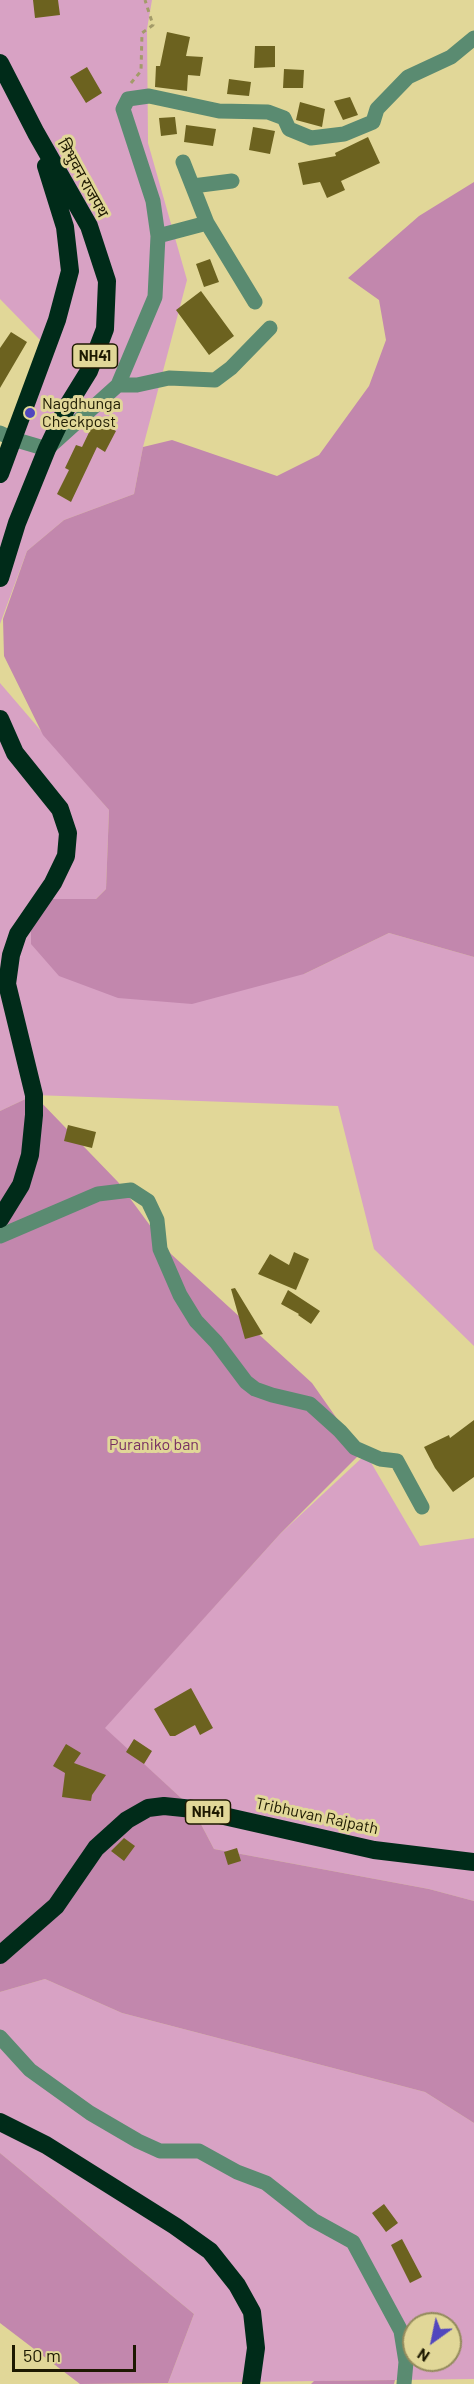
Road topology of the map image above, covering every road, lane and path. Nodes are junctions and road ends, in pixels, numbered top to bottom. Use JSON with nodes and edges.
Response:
{"nodes":[{"id":1,"x":145,"y":0,"type":"edge"},
{"id":2,"x":474,"y":38,"type":"edge"},
{"id":3,"x":0,"y":63,"type":"edge"},
{"id":4,"x":128,"y":99,"type":"junction"},
{"id":5,"x":36,"y":133,"type":"junction"},
{"id":6,"x":183,"y":162,"type":"dead end"},
{"id":7,"x":232,"y":181,"type":"dead end"},
{"id":8,"x":193,"y":186,"type":"junction"},
{"id":9,"x":207,"y":223,"type":"junction"},
{"id":10,"x":158,"y":236,"type":"junction"},
{"id":11,"x":255,"y":302,"type":"dead end"},
{"id":12,"x":270,"y":328,"type":"dead end"},
{"id":13,"x":118,"y":385,"type":"junction"},
{"id":14,"x":4,"y":437,"type":"edge"},
{"id":15,"x":46,"y":450,"type":"junction"},
{"id":16,"x":0,"y":474,"type":"edge"},
{"id":17,"x":0,"y":578,"type":"edge"},
{"id":18,"x":0,"y":719,"type":"edge"},
{"id":19,"x":0,"y":1219,"type":"edge"},
{"id":20,"x":0,"y":1236,"type":"edge"},
{"id":21,"x":422,"y":1507,"type":"dead end"},
{"id":22,"x":474,"y":1862,"type":"edge"},
{"id":23,"x":0,"y":1954,"type":"edge"},
{"id":24,"x":0,"y":2037,"type":"edge"},
{"id":25,"x":0,"y":2122,"type":"edge"},
{"id":26,"x":251,"y":2384,"type":"edge"},
{"id":27,"x":404,"y":2384,"type":"edge"}],
"edges":[{"from":1,"to":4,"type":"path"},
{"from":2,"to":4,"type":"street"},
{"from":3,"to":5,"type":"highway","name":"त्रिभुवन राजपथ","number":"NH41"},
{"from":4,"to":10,"type":"street"},
{"from":5,"to":14,"type":"highway","name":"त्रिभुवन राजपथ","number":"NH41"},
{"from":5,"to":15,"type":"highway","name":"त्रिभुवन राजपथ","number":"NH41"},
{"from":6,"to":8,"type":"street"},
{"from":7,"to":8,"type":"street"},
{"from":8,"to":9,"type":"street"},
{"from":9,"to":10,"type":"street"},
{"from":9,"to":11,"type":"street"},
{"from":10,"to":13,"type":"street"},
{"from":12,"to":13,"type":"street"},
{"from":13,"to":15,"type":"street"},
{"from":14,"to":15,"type":"street"},
{"from":14,"to":16,"type":"highway","name":"त्रिभुवन राजपथ","number":"NH41"},
{"from":15,"to":17,"type":"highway","name":"त्रिभुवन राजपथ","number":"NH41"},
{"from":18,"to":19,"type":"highway"},
{"from":20,"to":21,"type":"street"},
{"from":22,"to":23,"type":"highway","name":"Tribhuvan Rajpath","number":"NH41"},
{"from":24,"to":27,"type":"street"},
{"from":25,"to":26,"type":"highway"}]}
